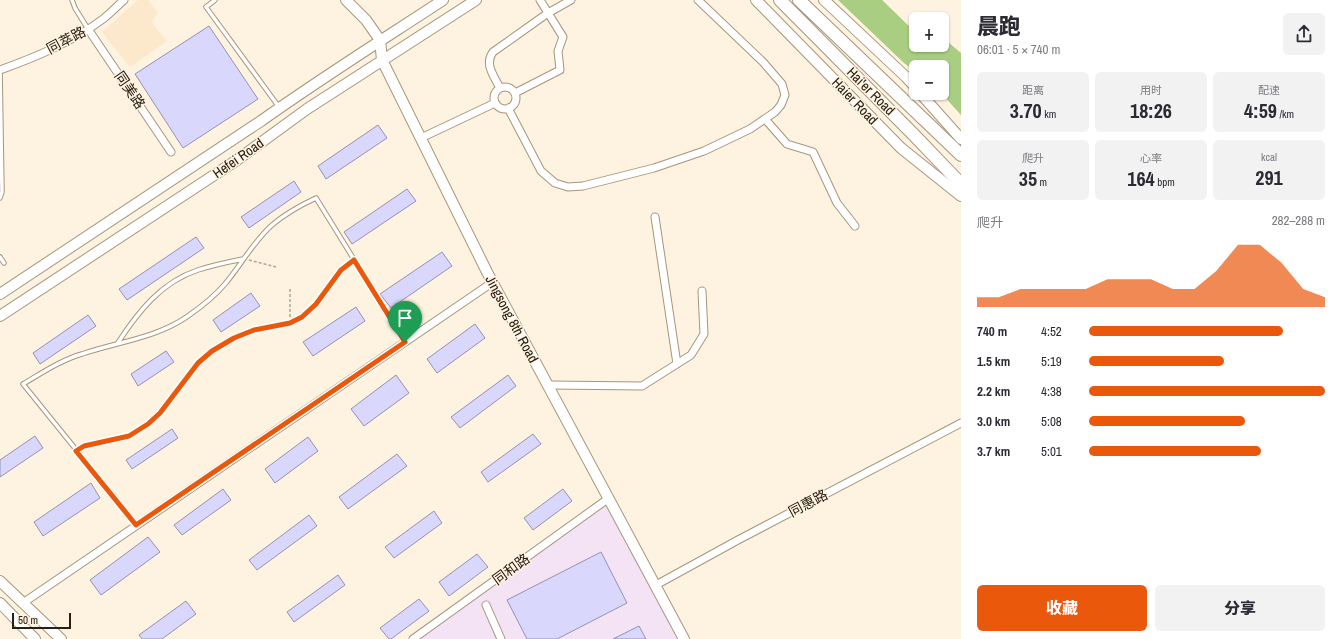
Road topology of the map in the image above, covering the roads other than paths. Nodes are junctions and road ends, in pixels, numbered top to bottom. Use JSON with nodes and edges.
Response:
{"nodes":[{"id":1,"x":72,"y":0,"type":"edge"},
{"id":2,"x":124,"y":0,"type":"edge"},
{"id":3,"x":215,"y":0,"type":"edge"},
{"id":4,"x":346,"y":0,"type":"edge"},
{"id":5,"x":443,"y":0,"type":"edge"},
{"id":6,"x":476,"y":0,"type":"edge"},
{"id":7,"x":540,"y":0,"type":"edge"},
{"id":8,"x":571,"y":0,"type":"edge"},
{"id":9,"x":698,"y":0,"type":"edge"},
{"id":10,"x":756,"y":0,"type":"edge"},
{"id":11,"x":780,"y":0,"type":"edge"},
{"id":12,"x":799,"y":0,"type":"edge"},
{"id":13,"x":824,"y":0,"type":"edge"},
{"id":14,"x":548,"y":13,"type":"junction"},
{"id":15,"x":88,"y":29,"type":"junction"},
{"id":16,"x":380,"y":40,"type":"junction"},
{"id":17,"x":382,"y":60,"type":"junction"},
{"id":18,"x":0,"y":69,"type":"edge"},
{"id":19,"x":909,"y":80,"type":"edge"},
{"id":20,"x":500,"y":88,"type":"junction"},
{"id":21,"x":515,"y":93,"type":"junction"},
{"id":22,"x":926,"y":100,"type":"edge"},
{"id":23,"x":495,"y":103,"type":"junction"},
{"id":24,"x":280,"y":108,"type":"junction"},
{"id":25,"x":508,"y":108,"type":"junction"},
{"id":26,"x":765,"y":119,"type":"junction"},
{"id":27,"x":421,"y":138,"type":"junction"},
{"id":28,"x":961,"y":139,"type":"edge"},
{"id":29,"x":171,"y":152,"type":"dead end"},
{"id":30,"x":961,"y":155,"type":"edge"},
{"id":31,"x":961,"y":184,"type":"edge"},
{"id":32,"x":961,"y":196,"type":"edge"},
{"id":33,"x":0,"y":198,"type":"edge"},
{"id":34,"x":655,"y":217,"type":"dead end"},
{"id":35,"x":855,"y":226,"type":"dead end"},
{"id":36,"x":0,"y":256,"type":"edge"},
{"id":37,"x":243,"y":259,"type":"junction"},
{"id":38,"x":354,"y":260,"type":"junction"},
{"id":39,"x":4,"y":263,"type":"dead end"},
{"id":40,"x":492,"y":282,"type":"junction"},
{"id":41,"x":702,"y":291,"type":"dead end"},
{"id":42,"x":0,"y":294,"type":"edge"},
{"id":43,"x":0,"y":316,"type":"edge"},
{"id":44,"x":405,"y":342,"type":"junction"},
{"id":45,"x":117,"y":344,"type":"junction"},
{"id":46,"x":677,"y":364,"type":"junction"},
{"id":47,"x":548,"y":385,"type":"junction"},
{"id":48,"x":961,"y":423,"type":"edge"},
{"id":49,"x":76,"y":451,"type":"junction"},
{"id":50,"x":609,"y":498,"type":"junction"},
{"id":51,"x":136,"y":525,"type":"junction"},
{"id":52,"x":0,"y":581,"type":"edge"},
{"id":53,"x":656,"y":585,"type":"junction"},
{"id":54,"x":0,"y":602,"type":"edge"},
{"id":55,"x":23,"y":603,"type":"junction"},
{"id":56,"x":486,"y":605,"type":"dead end"},
{"id":57,"x":35,"y":639,"type":"edge"},
{"id":58,"x":61,"y":639,"type":"edge"},
{"id":59,"x":413,"y":639,"type":"edge"},
{"id":60,"x":501,"y":639,"type":"edge"},
{"id":61,"x":684,"y":639,"type":"edge"}],
"edges":[{"from":1,"to":15,"type":"lane"},
{"from":2,"to":15,"type":"street","name":"同萃路"},
{"from":3,"to":24,"type":"lane"},
{"from":4,"to":16,"type":"main road","name":"Jingsong 8th Road"},
{"from":5,"to":16,"type":"main road","name":"Hefei Road"},
{"from":6,"to":17,"type":"main road","name":"Hefei Road"},
{"from":7,"to":14,"type":"street"},
{"from":8,"to":14,"type":"street"},
{"from":9,"to":26,"type":"street"},
{"from":10,"to":32,"type":"main road","name":"Haier Road"},
{"from":11,"to":31,"type":"main road","name":"Hai'er Road"},
{"from":12,"to":30,"type":"main road","name":"Hai'er Road"},
{"from":13,"to":19,"type":"main road"},
{"from":14,"to":20,"type":"street"},
{"from":14,"to":21,"type":"street"},
{"from":15,"to":18,"type":"street","name":"同萃路"},
{"from":15,"to":29,"type":"street","name":"同美路"},
{"from":16,"to":17,"type":"main road","name":"Jingsong 8th Road"},
{"from":16,"to":24,"type":"main road","name":"Hefei Road"},
{"from":17,"to":27,"type":"main road","name":"Jingsong 8th Road"},
{"from":17,"to":43,"type":"main road","name":"Hefei Road"},
{"from":18,"to":33,"type":"lane"},
{"from":20,"to":21,"type":"street"},
{"from":20,"to":23,"type":"street"},
{"from":21,"to":25,"type":"street"},
{"from":22,"to":28,"type":"main road"},
{"from":23,"to":25,"type":"street"},
{"from":23,"to":27,"type":"street"},
{"from":24,"to":42,"type":"main road","name":"Hefei Road"},
{"from":25,"to":26,"type":"street"},
{"from":26,"to":35,"type":"street"},
{"from":27,"to":40,"type":"main road","name":"Jingsong 8th Road"},
{"from":34,"to":46,"type":"street"},
{"from":36,"to":39,"type":"lane"},
{"from":37,"to":38,"type":"lane"},
{"from":37,"to":45,"type":"lane"},
{"from":37,"to":45,"type":"lane"},
{"from":38,"to":44,"type":"lane"},
{"from":38,"to":49,"type":"lane"},
{"from":40,"to":44,"type":"street"},
{"from":40,"to":47,"type":"main road","name":"Jingsong 8th Road"},
{"from":41,"to":46,"type":"street"},
{"from":44,"to":51,"type":"street"},
{"from":45,"to":49,"type":"lane"},
{"from":46,"to":47,"type":"street"},
{"from":47,"to":50,"type":"main road","name":"Jingsong 8th Road"},
{"from":48,"to":53,"type":"street","name":"同惠路"},
{"from":49,"to":51,"type":"lane"},
{"from":50,"to":53,"type":"main road","name":"Jingsong 8th Road"},
{"from":50,"to":59,"type":"street","name":"同和路"},
{"from":51,"to":55,"type":"street"},
{"from":52,"to":55,"type":"main road"},
{"from":53,"to":61,"type":"main road","name":"Jingsong 8th Road"},
{"from":54,"to":57,"type":"main road"},
{"from":55,"to":58,"type":"main road"},
{"from":56,"to":60,"type":"street"}]}
